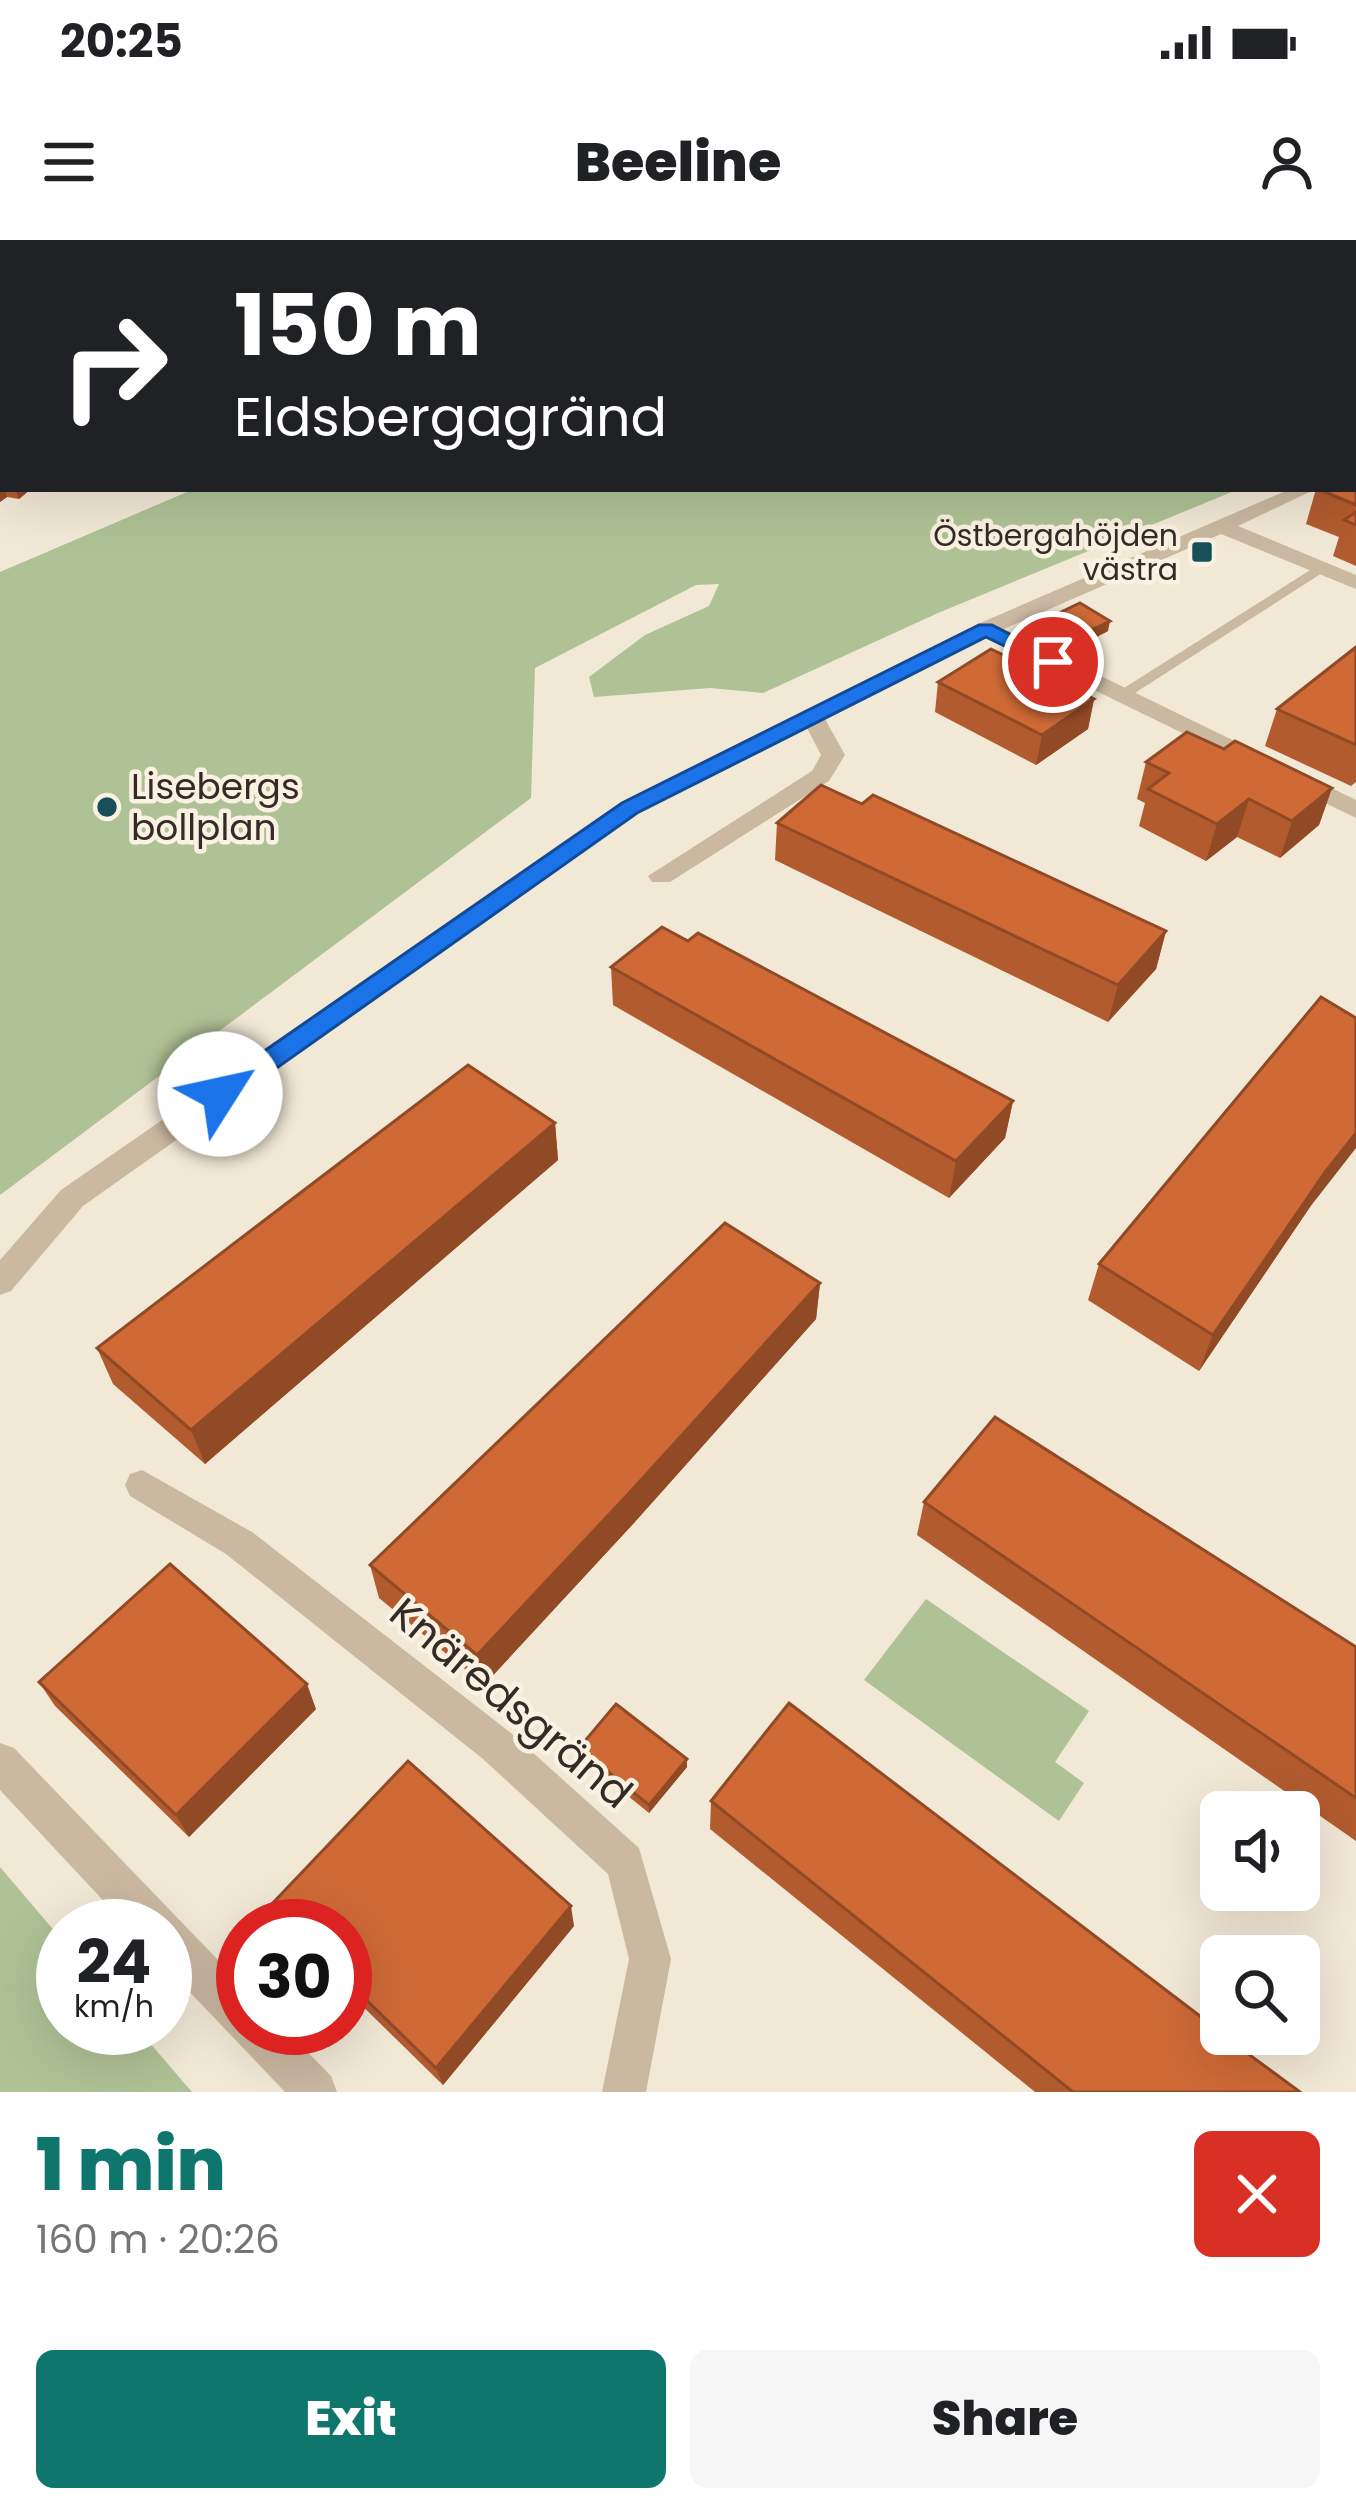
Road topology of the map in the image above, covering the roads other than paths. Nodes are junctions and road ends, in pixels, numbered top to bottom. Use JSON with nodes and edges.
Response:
{"nodes":[{"id":1,"x":1299,"y":492,"type":"edge"},
{"id":2,"x":1220,"y":526,"type":"junction"},
{"id":3,"x":1320,"y":570,"type":"junction"},
{"id":4,"x":1356,"y":584,"type":"edge"},
{"id":5,"x":986,"y":629,"type":"junction"},
{"id":6,"x":1121,"y":695,"type":"junction"},
{"id":7,"x":814,"y":718,"type":"junction"},
{"id":8,"x":1356,"y":810,"type":"edge"},
{"id":9,"x":661,"y":876,"type":"dead end"},
{"id":10,"x":0,"y":1282,"type":"edge"},
{"id":11,"x":142,"y":1485,"type":"dead end"},
{"id":12,"x":0,"y":1762,"type":"edge"},
{"id":13,"x":130,"y":1899,"type":"edge"},
{"id":14,"x":192,"y":1964,"type":"edge"},
{"id":15,"x":216,"y":1989,"type":"edge"},
{"id":16,"x":280,"y":2055,"type":"edge"},
{"id":17,"x":315,"y":2092,"type":"edge"},
{"id":18,"x":624,"y":2092,"type":"edge"}],
"edges":[{"from":1,"to":2,"type":"street"},
{"from":2,"to":3,"type":"street"},
{"from":2,"to":5,"type":"street"},
{"from":3,"to":4,"type":"street"},
{"from":3,"to":6,"type":"lane"},
{"from":5,"to":6,"type":"street"},
{"from":5,"to":7,"type":"street"},
{"from":6,"to":8,"type":"street"},
{"from":7,"to":9,"type":"street"},
{"from":7,"to":10,"type":"street"},
{"from":11,"to":18,"type":"street","name":"Knäredsgränd"},
{"from":12,"to":13,"type":"street"},
{"from":14,"to":15,"type":"street"},
{"from":16,"to":17,"type":"street"}]}
